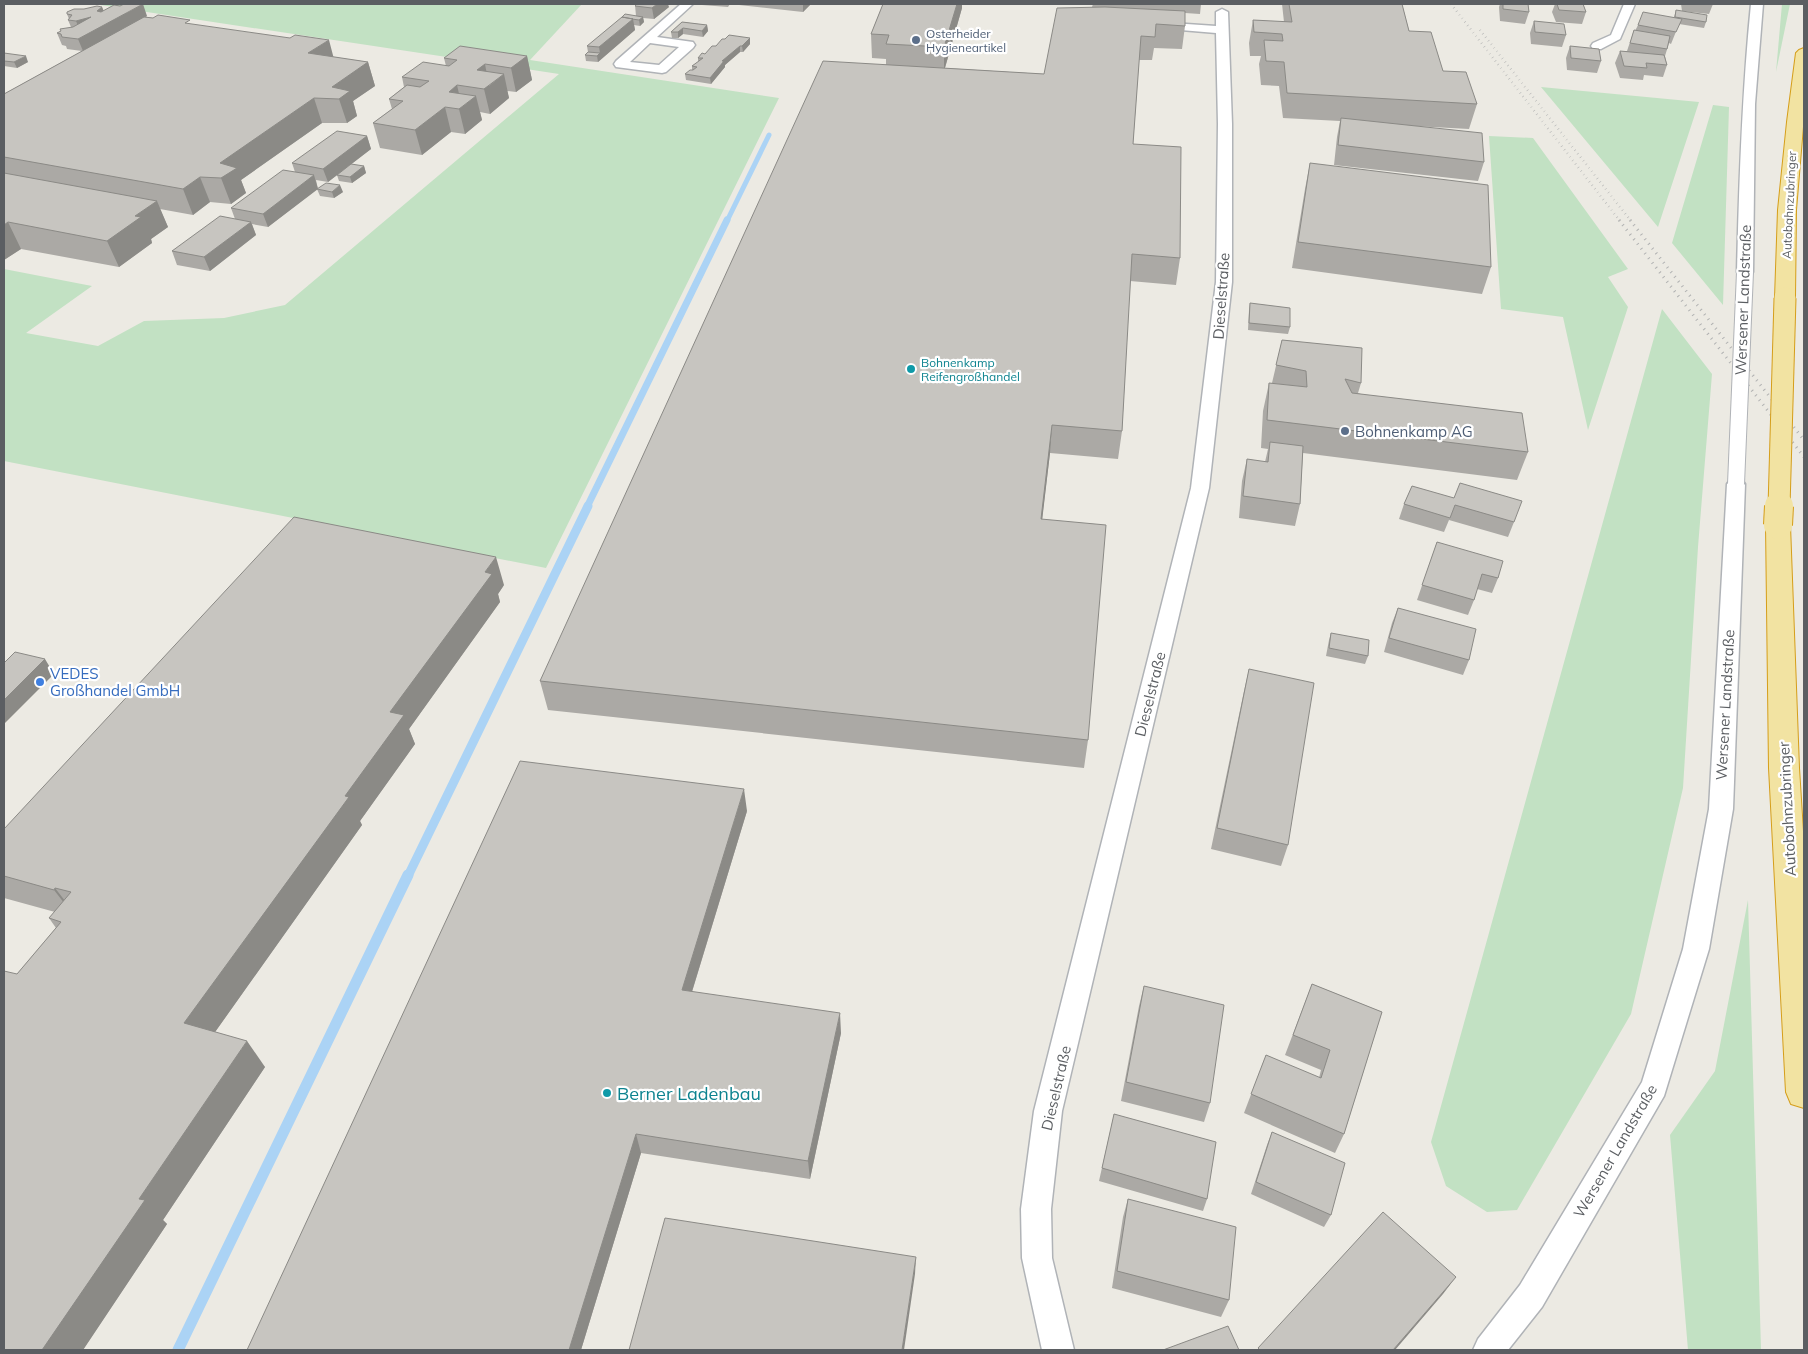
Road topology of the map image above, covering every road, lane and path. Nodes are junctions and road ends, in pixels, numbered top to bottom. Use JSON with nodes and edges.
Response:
{"nodes":[{"id":1,"x":687,"y":4,"type":"edge"},
{"id":2,"x":1629,"y":4,"type":"edge"},
{"id":3,"x":1757,"y":4,"type":"edge"},
{"id":4,"x":1222,"y":12,"type":"dead end"},
{"id":5,"x":1142,"y":24,"type":"edge"},
{"id":6,"x":1222,"y":30,"type":"junction"},
{"id":7,"x":647,"y":39,"type":"junction"},
{"id":8,"x":1598,"y":46,"type":"dead end"},
{"id":9,"x":1804,"y":53,"type":"edge"},
{"id":10,"x":1804,"y":1092,"type":"edge"},
{"id":11,"x":1058,"y":1350,"type":"edge"},
{"id":12,"x":1489,"y":1350,"type":"edge"}],
"edges":[{"from":1,"to":7,"type":"street"},
{"from":2,"to":8,"type":"street"},
{"from":3,"to":12,"type":"street","name":"Wersener Landstraße","bridge":true},
{"from":4,"to":6,"type":"street","name":"Dieselstraße"},
{"from":5,"to":6,"type":"street"},
{"from":6,"to":11,"type":"street","name":"Dieselstraße"},
{"from":7,"to":7,"type":"street"},
{"from":9,"to":10,"type":"highway","name":"Autobahnzubringer","bridge":true}]}
